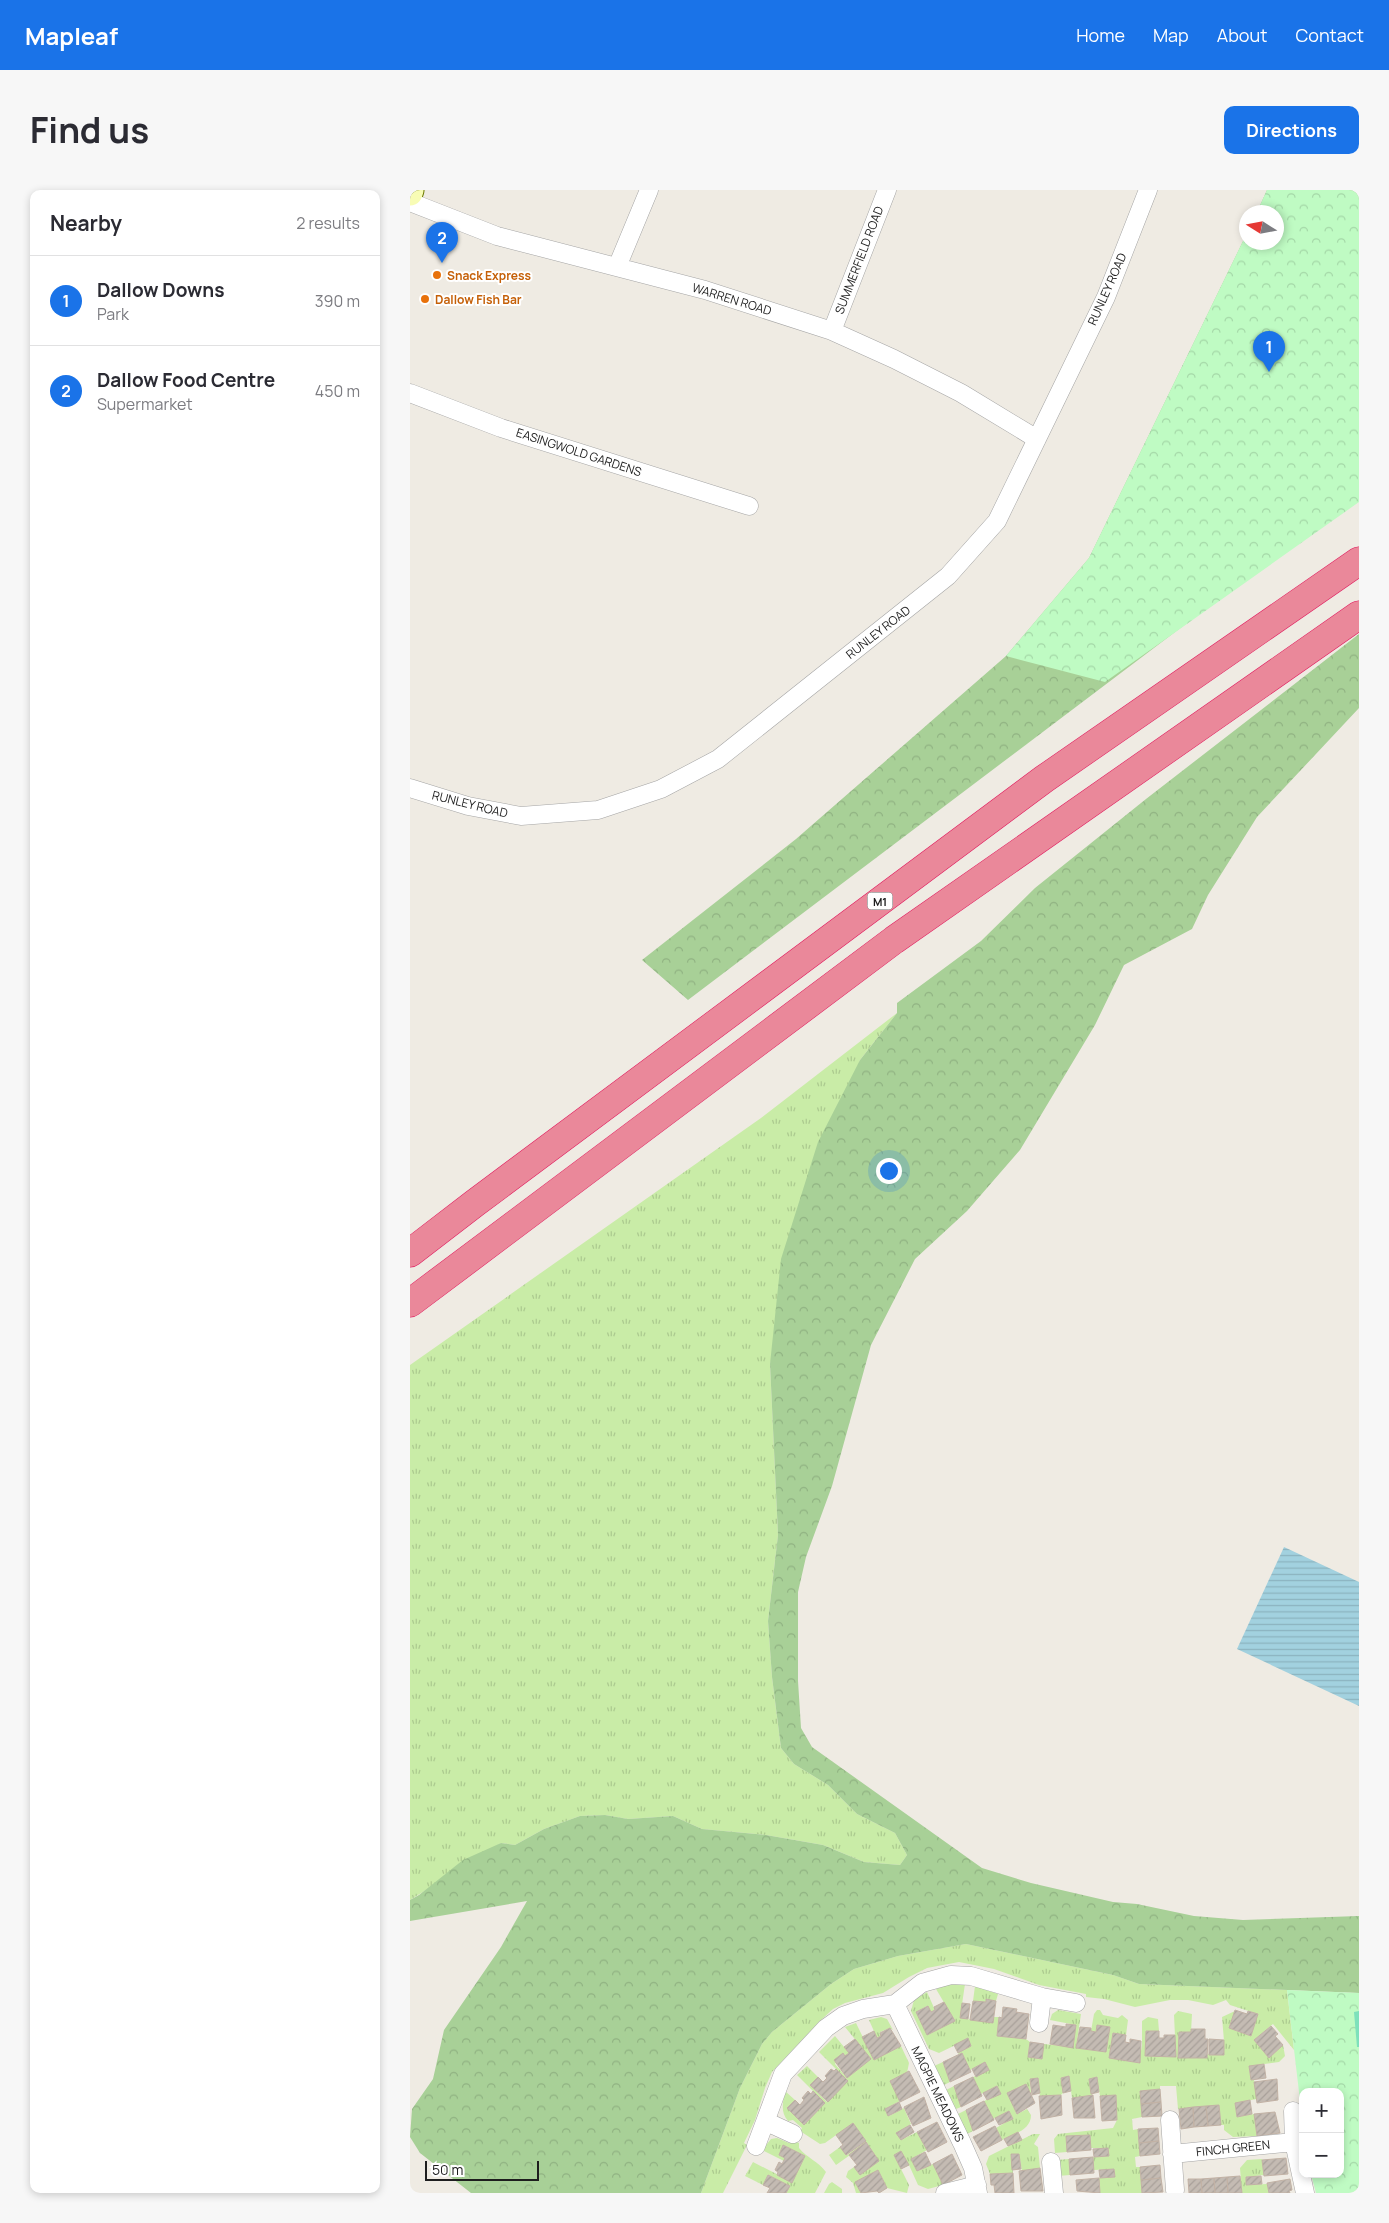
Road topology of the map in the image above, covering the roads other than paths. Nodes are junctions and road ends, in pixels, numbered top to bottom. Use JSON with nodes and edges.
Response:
{"nodes":[{"id":1,"x":649,"y":190,"type":"edge"},
{"id":2,"x":887,"y":190,"type":"edge"},
{"id":3,"x":1148,"y":190,"type":"edge"},
{"id":4,"x":410,"y":202,"type":"edge"},
{"id":5,"x":616,"y":267,"type":"junction"},
{"id":6,"x":832,"y":331,"type":"junction"},
{"id":7,"x":410,"y":393,"type":"edge"},
{"id":8,"x":1037,"y":439,"type":"junction"},
{"id":9,"x":749,"y":506,"type":"dead end"},
{"id":10,"x":1359,"y":561,"type":"edge"},
{"id":11,"x":1359,"y":615,"type":"edge"},
{"id":12,"x":410,"y":788,"type":"edge"},
{"id":13,"x":410,"y":1253,"type":"edge"},
{"id":14,"x":410,"y":1303,"type":"edge"},
{"id":15,"x":1042,"y":1996,"type":"junction"},
{"id":16,"x":1076,"y":2003,"type":"dead end"},
{"id":17,"x":895,"y":2004,"type":"junction"},
{"id":18,"x":1039,"y":2023,"type":"dead end"},
{"id":19,"x":1293,"y":2110,"type":"dead end"},
{"id":20,"x":1170,"y":2120,"type":"dead end"},
{"id":21,"x":767,"y":2122,"type":"junction"},
{"id":22,"x":793,"y":2134,"type":"dead end"},
{"id":23,"x":1294,"y":2142,"type":"junction"},
{"id":24,"x":756,"y":2146,"type":"dead end"},
{"id":25,"x":1172,"y":2154,"type":"junction"},
{"id":26,"x":1051,"y":2162,"type":"dead end"},
{"id":27,"x":977,"y":2189,"type":"edge"},
{"id":28,"x":1175,"y":2190,"type":"dead end"},
{"id":29,"x":945,"y":2193,"type":"edge"},
{"id":30,"x":1054,"y":2193,"type":"edge"},
{"id":31,"x":1305,"y":2193,"type":"edge"}],
"edges":[{"from":1,"to":5,"type":"street"},
{"from":2,"to":6,"type":"street","name":"SUMMERFIELD ROAD"},
{"from":3,"to":8,"type":"street","name":"RUNLEY ROAD"},
{"from":4,"to":5,"type":"street","name":"WARREN ROAD"},
{"from":5,"to":6,"type":"street","name":"WARREN ROAD"},
{"from":6,"to":8,"type":"street","name":"WARREN ROAD"},
{"from":7,"to":9,"type":"street","name":"EASINGWOLD GARDENS"},
{"from":8,"to":12,"type":"street","name":"RUNLEY ROAD"},
{"from":10,"to":13,"type":"highway","number":"M1"},
{"from":11,"to":14,"type":"highway"},
{"from":15,"to":16,"type":"street"},
{"from":15,"to":17,"type":"street"},
{"from":15,"to":18,"type":"street"},
{"from":17,"to":21,"type":"street"},
{"from":17,"to":27,"type":"street","name":"MAGPIE MEADOWS"},
{"from":19,"to":23,"type":"street"},
{"from":20,"to":25,"type":"street"},
{"from":21,"to":22,"type":"street"},
{"from":21,"to":24,"type":"street"},
{"from":23,"to":25,"type":"street","name":"FINCH GREEN"},
{"from":23,"to":31,"type":"street"},
{"from":25,"to":28,"type":"street"},
{"from":26,"to":30,"type":"street"},
{"from":27,"to":29,"type":"street","name":"MAGPIE MEADOWS"}]}
